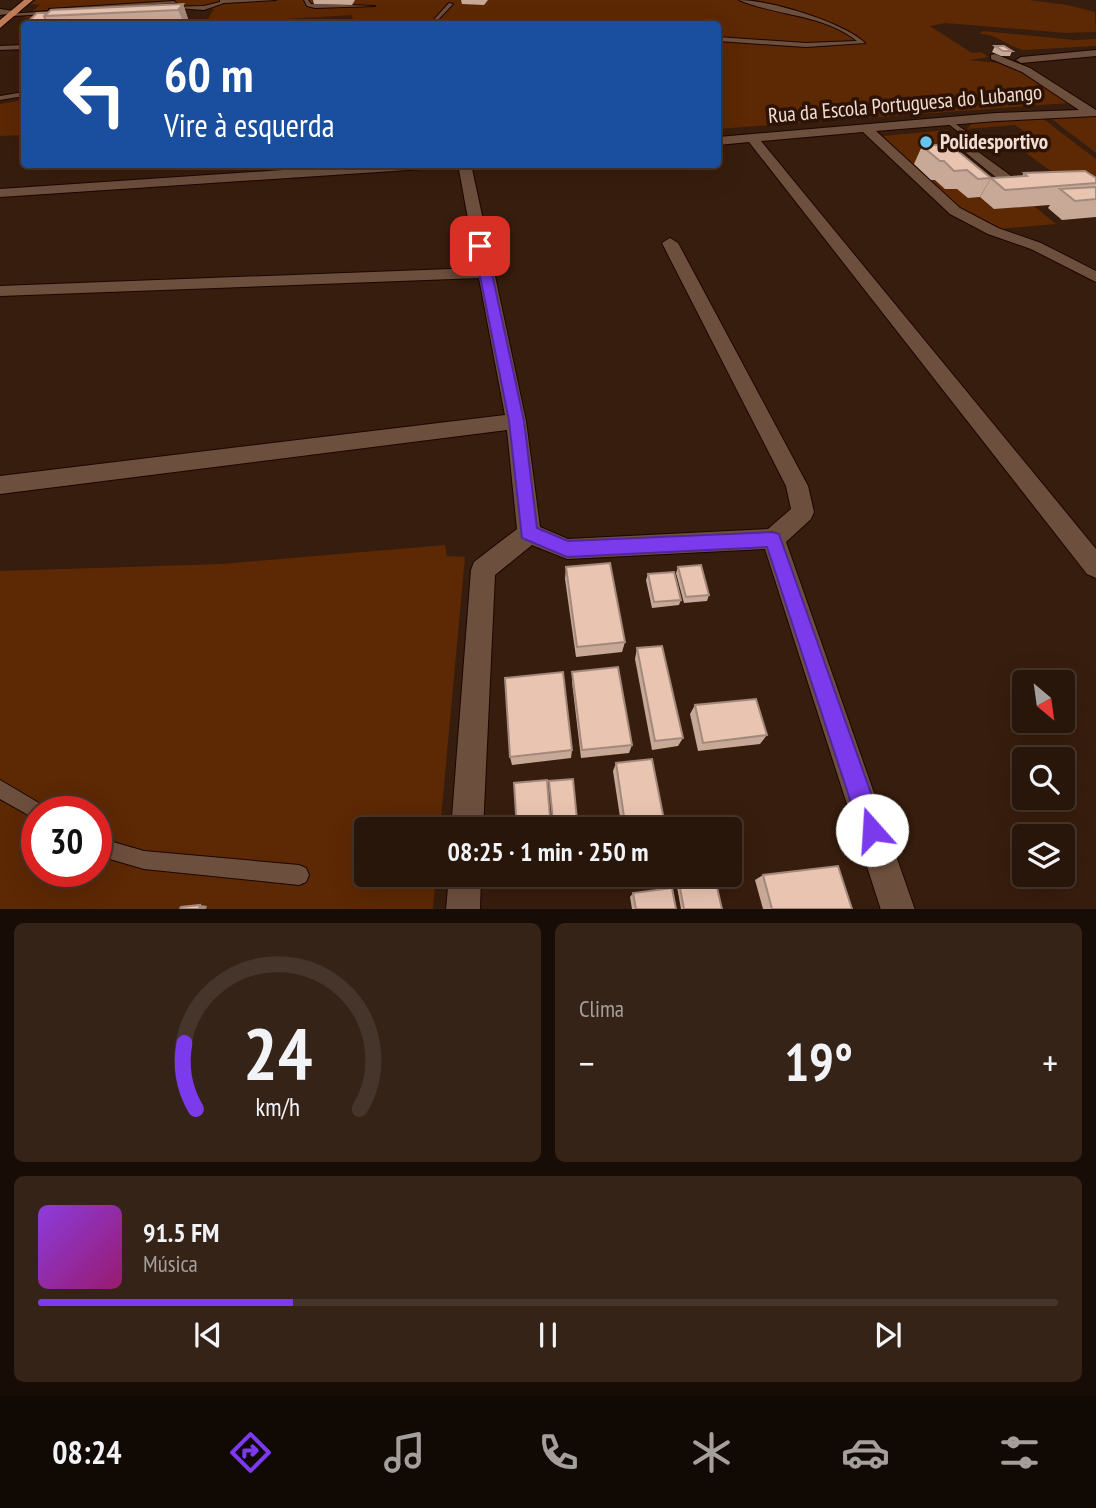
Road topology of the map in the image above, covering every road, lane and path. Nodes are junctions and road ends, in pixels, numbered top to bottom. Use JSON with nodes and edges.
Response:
{"nodes":[{"id":1,"x":29,"y":0,"type":"edge"},
{"id":2,"x":198,"y":0,"type":"edge"},
{"id":3,"x":274,"y":0,"type":"edge"},
{"id":4,"x":306,"y":0,"type":"edge"},
{"id":5,"x":741,"y":0,"type":"edge"},
{"id":6,"x":222,"y":1,"type":"edge"},
{"id":7,"x":451,"y":4,"type":"dead end"},
{"id":8,"x":372,"y":6,"type":"dead end"},
{"id":9,"x":0,"y":12,"type":"edge"},
{"id":10,"x":16,"y":12,"type":"junction"},
{"id":11,"x":435,"y":21,"type":"edge"},
{"id":12,"x":0,"y":25,"type":"edge"},
{"id":13,"x":721,"y":39,"type":"edge"},
{"id":14,"x":21,"y":47,"type":"edge"},
{"id":15,"x":0,"y":48,"type":"edge"},
{"id":16,"x":1096,"y":52,"type":"edge"},
{"id":17,"x":995,"y":57,"type":"dead end"},
{"id":18,"x":1022,"y":62,"type":"junction"},
{"id":19,"x":21,"y":94,"type":"edge"},
{"id":20,"x":0,"y":97,"type":"edge"},
{"id":21,"x":1094,"y":113,"type":"edge"},
{"id":22,"x":948,"y":121,"type":"junction"},
{"id":23,"x":866,"y":128,"type":"junction"},
{"id":24,"x":752,"y":138,"type":"junction"},
{"id":25,"x":721,"y":141,"type":"edge"},
{"id":26,"x":970,"y":150,"type":"joint"},
{"id":27,"x":378,"y":168,"type":"edge"},
{"id":28,"x":465,"y":168,"type":"edge"},
{"id":29,"x":1013,"y":184,"type":"edge"},
{"id":30,"x":0,"y":193,"type":"edge"},
{"id":31,"x":670,"y":243,"type":"dead end"},
{"id":32,"x":485,"y":273,"type":"junction"},
{"id":33,"x":1096,"y":277,"type":"edge"},
{"id":34,"x":0,"y":292,"type":"edge"},
{"id":35,"x":516,"y":421,"type":"junction"},
{"id":36,"x":0,"y":485,"type":"edge"},
{"id":37,"x":528,"y":533,"type":"junction"},
{"id":38,"x":773,"y":540,"type":"junction"},
{"id":39,"x":1096,"y":567,"type":"edge"},
{"id":40,"x":0,"y":789,"type":"edge"},
{"id":41,"x":21,"y":802,"type":"edge"},
{"id":42,"x":468,"y":817,"type":"edge"},
{"id":43,"x":112,"y":851,"type":"edge"},
{"id":44,"x":299,"y":875,"type":"dead end"},
{"id":45,"x":464,"y":887,"type":"edge"},
{"id":46,"x":463,"y":909,"type":"edge"},
{"id":47,"x":898,"y":909,"type":"edge"}],
"edges":[{"from":1,"to":10,"type":"main road"},
{"from":2,"to":10,"type":"lane"},
{"from":3,"to":6,"type":"lane"},
{"from":4,"to":8,"type":"lane"},
{"from":5,"to":13,"type":"lane"},
{"from":6,"to":10,"type":"lane"},
{"from":7,"to":11,"type":"lane"},
{"from":9,"to":10,"type":"street"},
{"from":10,"to":12,"type":"main road"},
{"from":14,"to":15,"type":"lane"},
{"from":16,"to":18,"type":"street"},
{"from":17,"to":18,"type":"street"},
{"from":18,"to":21,"type":"street"},
{"from":19,"to":20,"type":"lane"},
{"from":21,"to":22,"type":"street","name":"Rua da Escola Portuguesa do Lubango"},
{"from":22,"to":23,"type":"street","name":"Rua da Escola Portuguesa do Lubango"},
{"from":22,"to":26,"type":"lane"},
{"from":23,"to":24,"type":"street","name":"Rua da Escola Portuguesa do Lubango"},
{"from":23,"to":33,"type":"street"},
{"from":24,"to":25,"type":"street","name":"Rua da Escola Portuguesa do Lubango"},
{"from":24,"to":39,"type":"street"},
{"from":26,"to":29,"type":"street"},
{"from":27,"to":30,"type":"street"},
{"from":28,"to":32,"type":"street"},
{"from":31,"to":38,"type":"street"},
{"from":32,"to":34,"type":"street"},
{"from":32,"to":35,"type":"street"},
{"from":35,"to":36,"type":"street"},
{"from":35,"to":37,"type":"street"},
{"from":37,"to":38,"type":"street"},
{"from":37,"to":42,"type":"street"},
{"from":38,"to":47,"type":"street"},
{"from":40,"to":41,"type":"lane"},
{"from":43,"to":44,"type":"lane"},
{"from":45,"to":46,"type":"street"}]}
